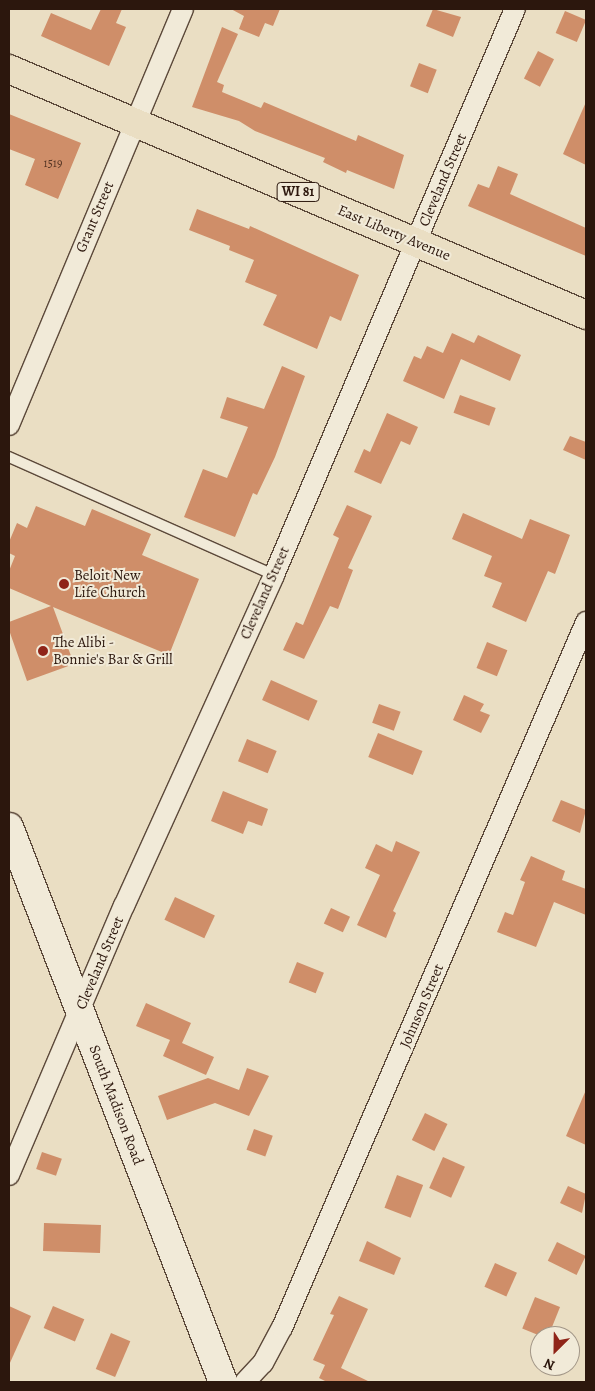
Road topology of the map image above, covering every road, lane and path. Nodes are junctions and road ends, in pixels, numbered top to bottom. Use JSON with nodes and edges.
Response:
{"nodes":[{"id":1,"x":183,"y":9,"type":"edge"},
{"id":2,"x":514,"y":9,"type":"edge"},
{"id":3,"x":9,"y":69,"type":"edge"},
{"id":4,"x":135,"y":123,"type":"junction"},
{"id":5,"x":416,"y":242,"type":"junction"},
{"id":6,"x":586,"y":315,"type":"edge"},
{"id":7,"x":9,"y":425,"type":"edge"},
{"id":8,"x":9,"y":457,"type":"edge"},
{"id":9,"x":274,"y":574,"type":"junction"},
{"id":10,"x":586,"y":622,"type":"edge"},
{"id":11,"x":9,"y":827,"type":"edge"},
{"id":12,"x":79,"y":1011,"type":"junction"},
{"id":13,"x":9,"y":1175,"type":"edge"},
{"id":14,"x":223,"y":1382,"type":"edge"},
{"id":15,"x":245,"y":1382,"type":"edge"}],
"edges":[{"from":1,"to":4,"type":"street","name":"Grant Street"},
{"from":2,"to":5,"type":"street","name":"Cleveland Street"},
{"from":3,"to":4,"type":"main road","name":"East Liberty Avenue","number":"WI 81"},
{"from":4,"to":5,"type":"main road","name":"East Liberty Avenue","number":"WI 81"},
{"from":4,"to":7,"type":"street","name":"Grant Street"},
{"from":5,"to":6,"type":"main road","name":"East Liberty Avenue","number":"WI 81"},
{"from":5,"to":9,"type":"street","name":"Cleveland Street"},
{"from":8,"to":9,"type":"lane"},
{"from":9,"to":12,"type":"street","name":"Cleveland Street"},
{"from":10,"to":15,"type":"street","name":"Johnson Street"},
{"from":11,"to":12,"type":"main road","name":"South Madison Road"},
{"from":12,"to":13,"type":"street","name":"Cleveland Street"},
{"from":12,"to":14,"type":"main road","name":"South Madison Road"}]}
